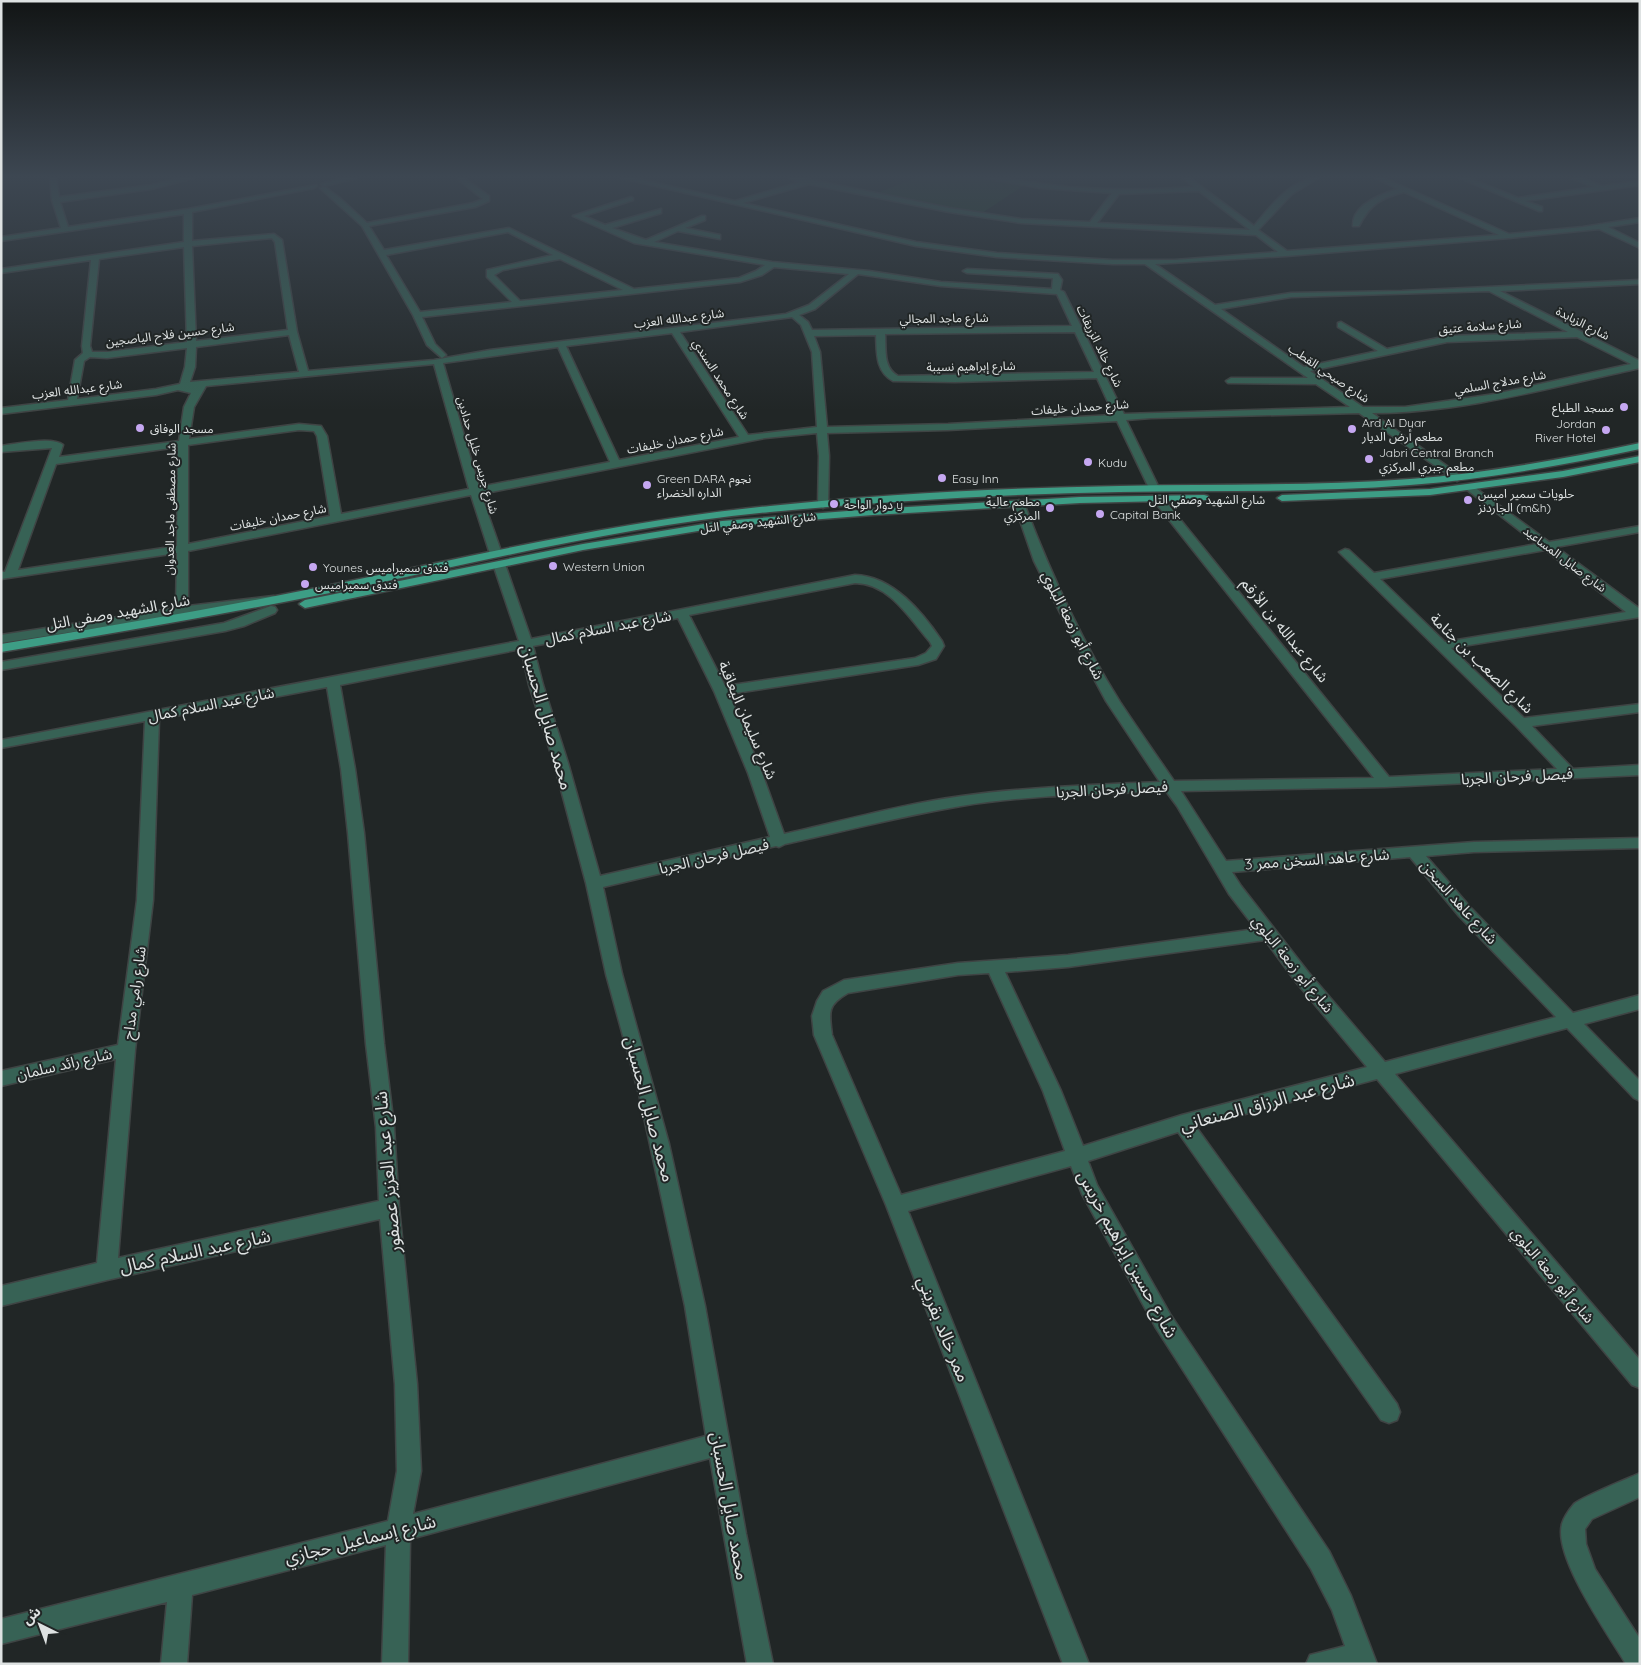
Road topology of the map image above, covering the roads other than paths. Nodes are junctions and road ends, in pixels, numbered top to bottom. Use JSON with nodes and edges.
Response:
{"nodes":[{"id":1,"x":95,"y":256,"type":"joint"},
{"id":2,"x":188,"y":256,"type":"edge"},
{"id":3,"x":280,"y":256,"type":"edge"},
{"id":4,"x":384,"y":256,"type":"edge"},
{"id":5,"x":561,"y":256,"type":"joint"},
{"id":6,"x":722,"y":256,"type":"edge"},
{"id":7,"x":1010,"y":256,"type":"edge"},
{"id":8,"x":1255,"y":256,"type":"edge"},
{"id":9,"x":1212,"y":258,"type":"junction"},
{"id":10,"x":1159,"y":260,"type":"junction"},
{"id":11,"x":1146,"y":261,"type":"junction"},
{"id":12,"x":1185,"y":261,"type":"junction"},
{"id":13,"x":772,"y":264,"type":"junction"},
{"id":14,"x":1,"y":271,"type":"edge"},
{"id":15,"x":967,"y":271,"type":"dead end"},
{"id":16,"x":856,"y":272,"type":"junction"},
{"id":17,"x":1172,"y":274,"type":"junction"},
{"id":18,"x":1640,"y":282,"type":"edge"},
{"id":19,"x":1489,"y":289,"type":"junction"},
{"id":20,"x":1188,"y":290,"type":"junction"},
{"id":21,"x":1056,"y":291,"type":"junction"},
{"id":22,"x":633,"y":292,"type":"junction"},
{"id":23,"x":518,"y":304,"type":"junction"},
{"id":24,"x":1214,"y":308,"type":"junction"},
{"id":25,"x":418,"y":315,"type":"junction"},
{"id":26,"x":794,"y":315,"type":"junction"},
{"id":27,"x":1341,"y":324,"type":"dead end"},
{"id":28,"x":1077,"y":329,"type":"junction"},
{"id":29,"x":293,"y":332,"type":"junction"},
{"id":30,"x":676,"y":332,"type":"junction"},
{"id":31,"x":880,"y":332,"type":"junction"},
{"id":32,"x":810,"y":333,"type":"junction"},
{"id":33,"x":1578,"y":334,"type":"junction"},
{"id":34,"x":191,"y":344,"type":"junction"},
{"id":35,"x":561,"y":345,"type":"junction"},
{"id":36,"x":1385,"y":352,"type":"junction"},
{"id":37,"x":88,"y":354,"type":"junction"},
{"id":38,"x":437,"y":358,"type":"junction"},
{"id":39,"x":1640,"y":365,"type":"edge"},
{"id":40,"x":190,"y":370,"type":"junction"},
{"id":41,"x":1304,"y":370,"type":"junction"},
{"id":42,"x":304,"y":375,"type":"junction"},
{"id":43,"x":1099,"y":375,"type":"junction"},
{"id":44,"x":1231,"y":381,"type":"dead end"},
{"id":45,"x":1320,"y":381,"type":"junction"},
{"id":46,"x":198,"y":386,"type":"junction"},
{"id":47,"x":184,"y":388,"type":"junction"},
{"id":48,"x":72,"y":402,"type":"junction"},
{"id":49,"x":190,"y":407,"type":"junction"},
{"id":50,"x":1,"y":411,"type":"edge"},
{"id":51,"x":1363,"y":411,"type":"junction"},
{"id":52,"x":1120,"y":418,"type":"junction"},
{"id":53,"x":821,"y":430,"type":"junction"},
{"id":54,"x":745,"y":439,"type":"junction"},
{"id":55,"x":183,"y":444,"type":"junction"},
{"id":56,"x":1640,"y":446,"type":"edge"},
{"id":57,"x":1,"y":449,"type":"edge"},
{"id":58,"x":1640,"y":459,"type":"edge"},
{"id":59,"x":53,"y":461,"type":"junction"},
{"id":60,"x":616,"y":465,"type":"junction"},
{"id":61,"x":1457,"y":478,"type":"junction"},
{"id":62,"x":1304,"y":487,"type":"junction"},
{"id":63,"x":1470,"y":487,"type":"junction"},
{"id":64,"x":1267,"y":488,"type":"junction"},
{"id":65,"x":475,"y":492,"type":"junction"},
{"id":66,"x":1156,"y":493,"type":"junction"},
{"id":67,"x":1274,"y":498,"type":"junction"},
{"id":68,"x":1311,"y":498,"type":"junction"},
{"id":69,"x":1019,"y":503,"type":"junction"},
{"id":70,"x":823,"y":504,"type":"junction"},
{"id":71,"x":336,"y":519,"type":"junction"},
{"id":72,"x":1640,"y":530,"type":"edge"},
{"id":73,"x":1547,"y":546,"type":"junction"},
{"id":74,"x":184,"y":548,"type":"junction"},
{"id":75,"x":1345,"y":552,"type":"dead end"},
{"id":76,"x":497,"y":559,"type":"junction"},
{"id":77,"x":6,"y":576,"type":"edge"},
{"id":78,"x":1373,"y":577,"type":"junction"},
{"id":79,"x":274,"y":605,"type":"junction"},
{"id":80,"x":239,"y":611,"type":"junction"},
{"id":81,"x":182,"y":612,"type":"junction"},
{"id":82,"x":682,"y":613,"type":"junction"},
{"id":83,"x":1637,"y":613,"type":"edge"},
{"id":84,"x":1,"y":639,"type":"edge"},
{"id":85,"x":526,"y":643,"type":"junction"},
{"id":86,"x":1442,"y":646,"type":"junction"},
{"id":87,"x":1,"y":648,"type":"edge"},
{"id":88,"x":1,"y":657,"type":"edge"},
{"id":89,"x":1,"y":666,"type":"edge"},
{"id":90,"x":333,"y":682,"type":"junction"},
{"id":91,"x":721,"y":691,"type":"junction"},
{"id":92,"x":1640,"y":708,"type":"edge"},
{"id":93,"x":152,"y":715,"type":"junction"},
{"id":94,"x":1521,"y":723,"type":"junction"},
{"id":95,"x":1,"y":744,"type":"edge"},
{"id":96,"x":1640,"y":770,"type":"edge"},
{"id":97,"x":1569,"y":773,"type":"junction"},
{"id":98,"x":1385,"y":782,"type":"junction"},
{"id":99,"x":1170,"y":786,"type":"junction"},
{"id":100,"x":778,"y":842,"type":"junction"},
{"id":101,"x":1640,"y":843,"type":"edge"},
{"id":102,"x":1414,"y":852,"type":"junction"},
{"id":103,"x":1221,"y":867,"type":"junction"},
{"id":104,"x":594,"y":883,"type":"junction"},
{"id":105,"x":1267,"y":934,"type":"junction"},
{"id":106,"x":994,"y":966,"type":"junction"},
{"id":107,"x":1640,"y":1002,"type":"edge"},
{"id":108,"x":1570,"y":1022,"type":"junction"},
{"id":109,"x":126,"y":1050,"type":"junction"},
{"id":110,"x":1383,"y":1072,"type":"junction"},
{"id":111,"x":1,"y":1079,"type":"edge"},
{"id":112,"x":1640,"y":1093,"type":"edge"},
{"id":113,"x":1182,"y":1123,"type":"junction"},
{"id":114,"x":1076,"y":1157,"type":"junction"},
{"id":115,"x":896,"y":1205,"type":"junction"},
{"id":116,"x":389,"y":1208,"type":"junction"},
{"id":117,"x":107,"y":1270,"type":"junction"},
{"id":118,"x":1,"y":1296,"type":"edge"},
{"id":119,"x":1640,"y":1377,"type":"edge"},
{"id":120,"x":1389,"y":1412,"type":"dead end"},
{"id":121,"x":718,"y":1444,"type":"junction"},
{"id":122,"x":1640,"y":1485,"type":"edge"},
{"id":123,"x":398,"y":1530,"type":"junction"},
{"id":124,"x":181,"y":1585,"type":"junction"},
{"id":125,"x":1,"y":1632,"type":"edge"},
{"id":126,"x":1363,"y":1660,"type":"edge"},
{"id":127,"x":1640,"y":1663,"type":"edge"},
{"id":128,"x":174,"y":1664,"type":"edge"},
{"id":129,"x":395,"y":1664,"type":"edge"},
{"id":130,"x":760,"y":1664,"type":"edge"},
{"id":131,"x":1076,"y":1664,"type":"edge"},
{"id":132,"x":1318,"y":1664,"type":"edge"}],
"edges":[{"from":1,"to":14,"type":"street"},
{"from":1,"to":37,"type":"street","name":"شارع حسين فلاح الياصجين"},
{"from":2,"to":34,"type":"street"},
{"from":3,"to":29,"type":"street"},
{"from":4,"to":25,"type":"street","name":"شارع جريس خليل حدادين"},
{"from":5,"to":22,"type":"street"},
{"from":5,"to":23,"type":"street"},
{"from":6,"to":13,"type":"street"},
{"from":7,"to":11,"type":"street"},
{"from":8,"to":9,"type":"street"},
{"from":9,"to":10,"type":"street"},
{"from":9,"to":12,"type":"street"},
{"from":10,"to":11,"type":"street"},
{"from":10,"to":12,"type":"street"},
{"from":10,"to":17,"type":"street","name":"شارع صبحي القطب"},
{"from":11,"to":20,"type":"street","name":"شارع صبحي القطب"},
{"from":12,"to":17,"type":"street"},
{"from":13,"to":16,"type":"street"},
{"from":13,"to":22,"type":"street"},
{"from":15,"to":21,"type":"street","name":"شارع خالد الزريقات"},
{"from":16,"to":21,"type":"street"},
{"from":16,"to":26,"type":"street","name":"شارع عبدالله العزب"},
{"from":17,"to":20,"type":"street","name":"شارع صبحي القطب"},
{"from":18,"to":19,"type":"street"},
{"from":19,"to":24,"type":"street"},
{"from":19,"to":33,"type":"street","name":"شارع الزبابدة"},
{"from":20,"to":24,"type":"street","name":"شارع صبحي القطب"},
{"from":21,"to":28,"type":"street","name":"شارع خالد الزريقات"},
{"from":22,"to":23,"type":"street"},
{"from":23,"to":25,"type":"street"},
{"from":24,"to":41,"type":"street","name":"شارع صبحي القطب"},
{"from":25,"to":38,"type":"street","name":"شارع جريس خليل حدادين"},
{"from":26,"to":30,"type":"street","name":"شارع عبدالله العزب"},
{"from":26,"to":32,"type":"street"},
{"from":27,"to":36,"type":"street"},
{"from":28,"to":31,"type":"street","name":"شارع ماجد المجالي"},
{"from":28,"to":43,"type":"street","name":"شارع خالد الزريقات"},
{"from":29,"to":34,"type":"street","name":"شارع حسين فلاح الياصجين"},
{"from":29,"to":42,"type":"street"},
{"from":30,"to":35,"type":"street","name":"شارع عبدالله العزب"},
{"from":30,"to":54,"type":"street","name":"شارع محمد السندي"},
{"from":31,"to":32,"type":"street","name":"شارع ماجد المجالي"},
{"from":31,"to":43,"type":"street","name":"شارع إبراهيم نسيبة"},
{"from":32,"to":53,"type":"street"},
{"from":33,"to":36,"type":"street","name":"شارع سلامة عتيق"},
{"from":33,"to":39,"type":"street","name":"شارع الزبابدة"},
{"from":34,"to":37,"type":"street","name":"شارع حسين فلاح الياصجين"},
{"from":34,"to":40,"type":"street"},
{"from":35,"to":38,"type":"street","name":"شارع عبدالله العزب"},
{"from":35,"to":60,"type":"street"},
{"from":36,"to":41,"type":"street","name":"شارع سلامة عتيق"},
{"from":37,"to":48,"type":"street"},
{"from":38,"to":42,"type":"street","name":"شارع عبدالله العزب"},
{"from":38,"to":65,"type":"street","name":"شارع جريس خليل حدادين"},
{"from":39,"to":51,"type":"street","name":"شارع مدلاج السلمي"},
{"from":40,"to":46,"type":"street"},
{"from":40,"to":47,"type":"street"},
{"from":41,"to":45,"type":"street","name":"شارع صبحي القطب"},
{"from":42,"to":46,"type":"street","name":"شارع عبدالله العزب"},
{"from":43,"to":52,"type":"street","name":"شارع خالد الزريقات"},
{"from":44,"to":45,"type":"street"},
{"from":45,"to":51,"type":"street","name":"شارع صبحي القطب"},
{"from":46,"to":47,"type":"street","name":"شارع عبدالله العزب"},
{"from":46,"to":49,"type":"street","name":"شارع مصطفى ماجد العدوان"},
{"from":47,"to":48,"type":"street","name":"شارع عبدالله العزب"},
{"from":47,"to":49,"type":"street","name":"شارع مصطفى ماجد العدوان"},
{"from":48,"to":50,"type":"street","name":"شارع عبدالله العزب"},
{"from":49,"to":55,"type":"street","name":"شارع مصطفى ماجد العدوان"},
{"from":51,"to":52,"type":"street","name":"شارع حمدان خليفات"},
{"from":51,"to":61,"type":"street","name":"شارع صبحي القطب"},
{"from":52,"to":53,"type":"street","name":"شارع حمدان خليفات"},
{"from":52,"to":66,"type":"street","name":"شارع خالد الزريقات"},
{"from":53,"to":54,"type":"street","name":"شارع حمدان خليفات"},
{"from":53,"to":70,"type":"street"},
{"from":54,"to":60,"type":"street","name":"شارع حمدان خليفات"},
{"from":55,"to":59,"type":"street"},
{"from":55,"to":71,"type":"street"},
{"from":55,"to":74,"type":"street","name":"شارع مصطفى ماجد العدوان"},
{"from":56,"to":61,"type":"main road","name":"شارع الشهيد وصفي التل"},
{"from":57,"to":59,"type":"street"},
{"from":58,"to":63,"type":"main road","name":"شارع الشهيد وصفي التل"},
{"from":59,"to":77,"type":"street"},
{"from":60,"to":65,"type":"street","name":"شارع حمدان خليفات"},
{"from":61,"to":62,"type":"main road","name":"شارع الشهيد وصفي التل"},
{"from":62,"to":64,"type":"main road","name":"شارع الشهيد وصفي التل"},
{"from":62,"to":68,"type":"main road"},
{"from":63,"to":68,"type":"main road","name":"شارع الشهيد وصفي التل"},
{"from":63,"to":73,"type":"street","name":"شارع صايل المساعيد"},
{"from":64,"to":66,"type":"main road","name":"شارع الشهيد وصفي التل"},
{"from":64,"to":67,"type":"main road"},
{"from":65,"to":71,"type":"street","name":"شارع حمدان خليفات"},
{"from":65,"to":76,"type":"street","name":"شارع جريس خليل حدادين"},
{"from":66,"to":67,"type":"main road","name":"شارع الشهيد وصفي التل"},
{"from":66,"to":69,"type":"main road","name":"شارع الشهيد وصفي التل"},
{"from":66,"to":70,"type":"main road","name":"شارع الشهيد وصفي التل"},
{"from":66,"to":98,"type":"street","name":"شارع عبدالله بن الأرقم"},
{"from":67,"to":68,"type":"main road","name":"شارع الشهيد وصفي التل"},
{"from":69,"to":76,"type":"main road","name":"شارع الشهيد وصفي التل"},
{"from":69,"to":99,"type":"street","name":"شارع أبو زمعة البلوي"},
{"from":70,"to":76,"type":"main road","name":"شارع الشهيد وصفي التل"},
{"from":71,"to":74,"type":"street","name":"شارع حمدان خليفات"},
{"from":72,"to":73,"type":"street"},
{"from":73,"to":78,"type":"street"},
{"from":73,"to":83,"type":"street","name":"شارع صايل المساعيد"},
{"from":74,"to":77,"type":"street","name":"شارع حمدان خليفات"},
{"from":74,"to":81,"type":"street","name":"شارع مصطفى ماجد العدوان"},
{"from":75,"to":78,"type":"street","name":"شارع الصعب بن جثامة"},
{"from":76,"to":79,"type":"main road","name":"شارع الشهيد وصفي التل"},
{"from":76,"to":85,"type":"street","name":"محمد صايل الحسبان"},
{"from":78,"to":86,"type":"street","name":"شارع الصعب بن جثامة"},
{"from":79,"to":80,"type":"main road","name":"شارع الشهيد وصفي التل"},
{"from":79,"to":81,"type":"street"},
{"from":79,"to":89,"type":"street"},
{"from":80,"to":87,"type":"main road","name":"شارع الشهيد وصفي التل"},
{"from":80,"to":88,"type":"main road","name":"شارع الشهيد وصفي التل"},
{"from":81,"to":84,"type":"street"},
{"from":82,"to":85,"type":"street","name":"شارع عبد السلام كمال"},
{"from":82,"to":91,"type":"street","name":"شارع سليمان اليعاقبة"},
{"from":82,"to":91,"type":"street","name":"شارع عبد السلام كمال"},
{"from":83,"to":86,"type":"street"},
{"from":85,"to":90,"type":"street","name":"شارع عبد السلام كمال"},
{"from":85,"to":104,"type":"street","name":"محمد صايل الحسبان"},
{"from":86,"to":94,"type":"street","name":"شارع الصعب بن جثامة"},
{"from":90,"to":93,"type":"street","name":"شارع عبد السلام كمال"},
{"from":90,"to":116,"type":"street","name":"شارع عبد العزيز عصفور"},
{"from":91,"to":100,"type":"street","name":"شارع سليمان اليعاقبة"},
{"from":92,"to":94,"type":"street"},
{"from":93,"to":95,"type":"street","name":"شارع عبد السلام كمال"},
{"from":93,"to":109,"type":"street","name":"شارع رامي مداح"},
{"from":94,"to":97,"type":"street","name":"شارع الصعب بن جثامة"},
{"from":96,"to":97,"type":"street","name":"فيصل فرحان الجربا"},
{"from":97,"to":98,"type":"street","name":"فيصل فرحان الجربا"},
{"from":98,"to":99,"type":"street","name":"فيصل فرحان الجربا"},
{"from":99,"to":100,"type":"street","name":"فيصل فرحان الجربا"},
{"from":99,"to":103,"type":"street","name":"شارع أبو زمعة البلوي"},
{"from":100,"to":104,"type":"street","name":"فيصل فرحان الجربا"},
{"from":101,"to":102,"type":"street","name":"شارع عاهد السخن"},
{"from":102,"to":103,"type":"street","name":"شارع عاهد السخن ممر 3"},
{"from":102,"to":108,"type":"street","name":"شارع عاهد السخن"},
{"from":103,"to":105,"type":"street","name":"شارع أبو زمعة البلوي"},
{"from":104,"to":121,"type":"street","name":"محمد صايل الحسبان"},
{"from":105,"to":106,"type":"street"},
{"from":105,"to":110,"type":"street","name":"شارع أبو زمعة البلوي"},
{"from":106,"to":114,"type":"street","name":"شارع حسين إبراهيم خريس"},
{"from":106,"to":115,"type":"street","name":"ممر خالد بقريني"},
{"from":107,"to":108,"type":"street","name":"شارع عبد الرزاق الصنعاني"},
{"from":108,"to":110,"type":"street","name":"شارع عبد الرزاق الصنعاني"},
{"from":108,"to":112,"type":"street","name":"شارع عاهد السخن"},
{"from":109,"to":111,"type":"street","name":"شارع رائد سلمان"},
{"from":109,"to":117,"type":"street","name":"شارع رامي مداح"},
{"from":110,"to":113,"type":"street","name":"شارع عبد الرزاق الصنعاني"},
{"from":110,"to":119,"type":"street","name":"شارع أبو زمعة البلوي"},
{"from":113,"to":114,"type":"street","name":"شارع عبد الرزاق الصنعاني"},
{"from":113,"to":120,"type":"street"},
{"from":114,"to":115,"type":"street","name":"شارع عبد الرزاق الصنعاني"},
{"from":114,"to":126,"type":"street","name":"شارع حسين إبراهيم خريس"},
{"from":115,"to":131,"type":"street","name":"ممر خالد بقريني"},
{"from":116,"to":117,"type":"street","name":"شارع عبد السلام كمال"},
{"from":116,"to":123,"type":"street","name":"شارع عبد العزيز عصفور"},
{"from":117,"to":118,"type":"street","name":"شارع عبد السلام كمال"},
{"from":121,"to":123,"type":"street","name":"شارع إسماعيل حجازي"},
{"from":121,"to":130,"type":"street","name":"محمد صايل الحسبان"},
{"from":122,"to":127,"type":"street"},
{"from":123,"to":124,"type":"street","name":"شارع إسماعيل حجازي"},
{"from":123,"to":129,"type":"street","name":"شارع عبد العزيز عصفور"},
{"from":124,"to":125,"type":"street","name":"شارع إسماعيل حجازي"},
{"from":124,"to":128,"type":"street"},
{"from":126,"to":132,"type":"street"}]}
